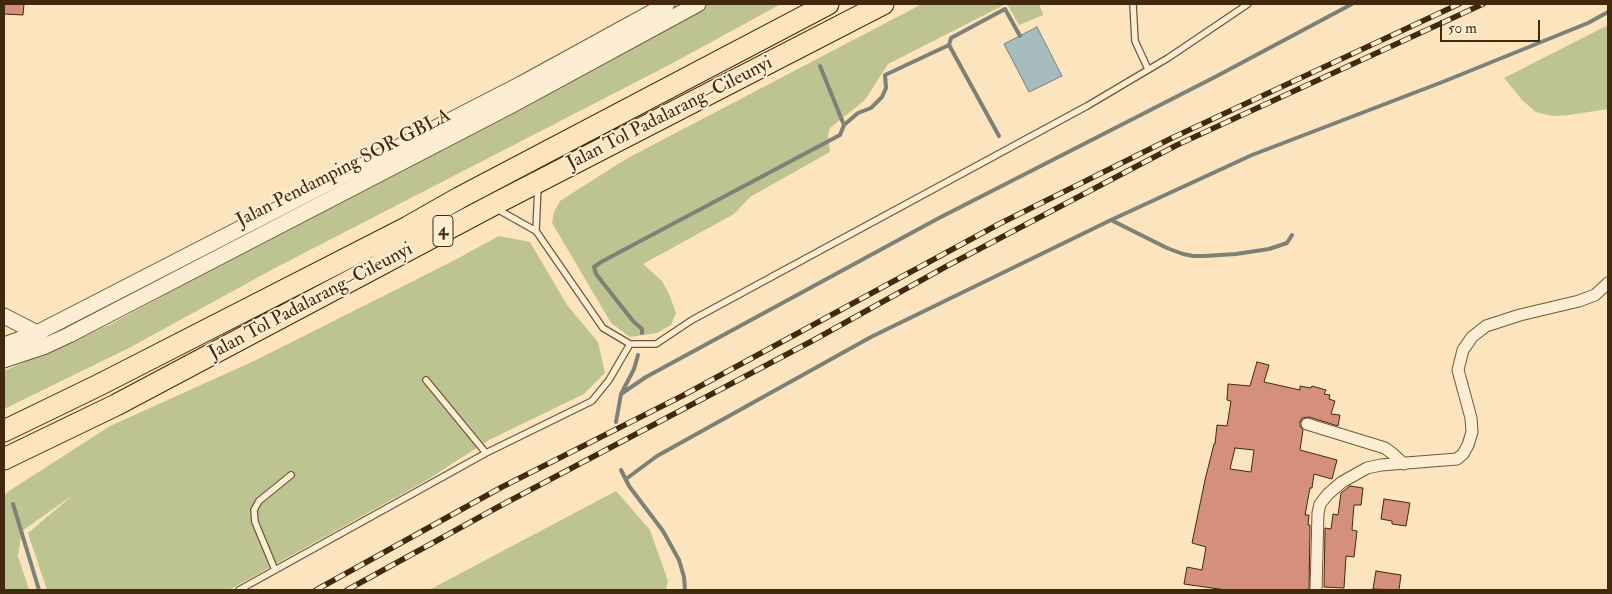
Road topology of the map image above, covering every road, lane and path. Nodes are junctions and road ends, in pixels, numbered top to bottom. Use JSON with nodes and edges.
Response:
{"nodes":[{"id":1,"x":667,"y":4,"type":"edge"},
{"id":2,"x":698,"y":4,"type":"edge"},
{"id":3,"x":828,"y":4,"type":"edge"},
{"id":4,"x":883,"y":4,"type":"edge"},
{"id":5,"x":1133,"y":4,"type":"edge"},
{"id":6,"x":1248,"y":4,"type":"edge"},
{"id":7,"x":1148,"y":69,"type":"junction"},
{"id":8,"x":538,"y":182,"type":"junction"},
{"id":9,"x":491,"y":206,"type":"junction"},
{"id":10,"x":536,"y":231,"type":"junction"},
{"id":11,"x":1608,"y":283,"type":"edge"},
{"id":12,"x":4,"y":316,"type":"edge"},
{"id":13,"x":40,"y":340,"type":"junction"},
{"id":14,"x":630,"y":344,"type":"junction"},
{"id":15,"x":4,"y":345,"type":"edge"},
{"id":16,"x":4,"y":360,"type":"edge"},
{"id":17,"x":426,"y":380,"type":"dead end"},
{"id":18,"x":1308,"y":424,"type":"dead end"},
{"id":19,"x":4,"y":431,"type":"edge"},
{"id":20,"x":40,"y":441,"type":"junction"},
{"id":21,"x":486,"y":453,"type":"junction"},
{"id":22,"x":4,"y":458,"type":"edge"},
{"id":23,"x":1404,"y":464,"type":"junction"},
{"id":24,"x":4,"y":472,"type":"edge"},
{"id":25,"x":291,"y":475,"type":"dead end"},
{"id":26,"x":275,"y":570,"type":"junction"},
{"id":27,"x":240,"y":590,"type":"edge"},
{"id":28,"x":1316,"y":590,"type":"edge"}],
"edges":[{"from":1,"to":13,"type":"street","name":"Jalan Pendamping SOR GBLA"},
{"from":2,"to":13,"type":"street","name":"Jalan Pendamping SOR GBLA"},
{"from":3,"to":19,"type":"highway","name":"Jalan Tol Padalarang–Cileunyi","number":"4"},
{"from":4,"to":8,"type":"highway","name":"Jalan Tol Padalarang–Cileunyi","number":"4"},
{"from":5,"to":7,"type":"lane"},
{"from":6,"to":7,"type":"lane"},
{"from":7,"to":14,"type":"lane"},
{"from":8,"to":9,"type":"highway","name":"Jalan Tol Padalarang–Cileunyi","number":"4"},
{"from":8,"to":10,"type":"lane"},
{"from":9,"to":10,"type":"lane"},
{"from":9,"to":20,"type":"highway","name":"Jalan Tol Padalarang–Cileunyi","number":"4"},
{"from":10,"to":14,"type":"lane"},
{"from":11,"to":23,"type":"street"},
{"from":12,"to":13,"type":"street"},
{"from":13,"to":15,"type":"street","name":"Jalan Pendamping SOR GBLA"},
{"from":13,"to":16,"type":"street","name":"Jalan Pendamping SOR GBLA"},
{"from":14,"to":21,"type":"lane"},
{"from":17,"to":21,"type":"lane"},
{"from":18,"to":23,"type":"street"},
{"from":20,"to":22,"type":"highway","name":"Jalan Tol Padalarang–Cileunyi","number":"4"},
{"from":20,"to":24,"type":"highway"},
{"from":21,"to":26,"type":"lane"},
{"from":23,"to":28,"type":"street"},
{"from":25,"to":26,"type":"lane"},
{"from":26,"to":27,"type":"lane"}]}
